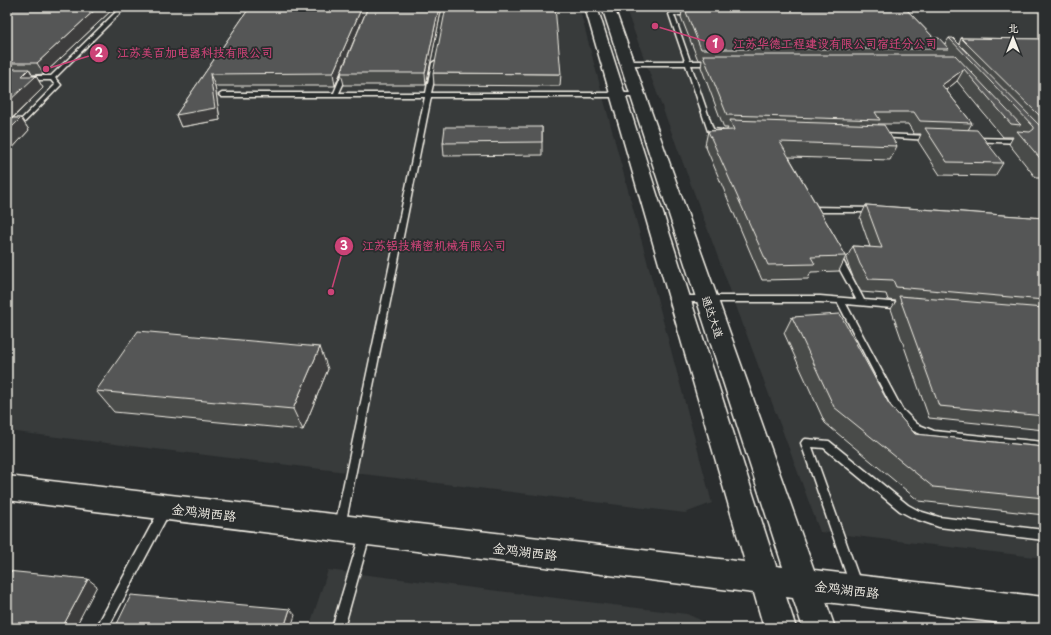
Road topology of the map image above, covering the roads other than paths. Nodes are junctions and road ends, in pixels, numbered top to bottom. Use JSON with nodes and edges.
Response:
{"nodes":[{"id":1,"x":124,"y":7,"type":"edge"},
{"id":2,"x":591,"y":7,"type":"edge"},
{"id":3,"x":608,"y":7,"type":"edge"},
{"id":4,"x":702,"y":14,"type":"edge"},
{"id":5,"x":436,"y":58,"type":"edge"},
{"id":6,"x":626,"y":63,"type":"junction"},
{"id":7,"x":687,"y":63,"type":"junction"},
{"id":8,"x":718,"y":63,"type":"edge"},
{"id":9,"x":348,"y":66,"type":"edge"},
{"id":10,"x":7,"y":78,"type":"edge"},
{"id":11,"x":52,"y":78,"type":"junction"},
{"id":12,"x":222,"y":95,"type":"dead end"},
{"id":13,"x":336,"y":95,"type":"junction"},
{"id":14,"x":428,"y":95,"type":"junction"},
{"id":15,"x":628,"y":95,"type":"junction"},
{"id":16,"x":727,"y":131,"type":"edge"},
{"id":17,"x":878,"y":136,"type":"edge"},
{"id":18,"x":1017,"y":136,"type":"edge"},
{"id":19,"x":7,"y":137,"type":"edge"},
{"id":20,"x":934,"y":138,"type":"edge"},
{"id":21,"x":966,"y":139,"type":"edge"},
{"id":22,"x":881,"y":211,"type":"edge"},
{"id":23,"x":814,"y":215,"type":"edge"},
{"id":24,"x":832,"y":249,"type":"edge"},
{"id":25,"x":681,"y":299,"type":"junction"},
{"id":26,"x":707,"y":299,"type":"junction"},
{"id":27,"x":841,"y":301,"type":"junction"},
{"id":28,"x":861,"y":302,"type":"junction"},
{"id":29,"x":909,"y":306,"type":"edge"},
{"id":30,"x":1044,"y":446,"type":"edge"},
{"id":31,"x":7,"y":488,"type":"edge"},
{"id":32,"x":166,"y":508,"type":"junction"},
{"id":33,"x":353,"y":530,"type":"junction"},
{"id":34,"x":1044,"y":535,"type":"edge"},
{"id":35,"x":766,"y":580,"type":"junction"},
{"id":36,"x":804,"y":584,"type":"junction"},
{"id":37,"x":858,"y":590,"type":"junction"},
{"id":38,"x":1044,"y":613,"type":"edge"},
{"id":39,"x":102,"y":628,"type":"edge"},
{"id":40,"x":338,"y":628,"type":"edge"},
{"id":41,"x":780,"y":628,"type":"edge"},
{"id":42,"x":819,"y":628,"type":"edge"}],
"edges":[{"from":1,"to":11,"type":"lane"},
{"from":2,"to":15,"type":"main road","name":"通达大道"},
{"from":3,"to":6,"type":"main road","name":"通达大道"},
{"from":4,"to":7,"type":"lane"},
{"from":5,"to":14,"type":"lane"},
{"from":6,"to":7,"type":"lane"},
{"from":6,"to":15,"type":"main road","name":"通达大道"},
{"from":7,"to":8,"type":"lane"},
{"from":7,"to":16,"type":"lane"},
{"from":9,"to":13,"type":"lane"},
{"from":10,"to":11,"type":"lane"},
{"from":11,"to":19,"type":"lane"},
{"from":12,"to":13,"type":"lane"},
{"from":13,"to":14,"type":"lane"},
{"from":14,"to":15,"type":"lane"},
{"from":14,"to":33,"type":"lane"},
{"from":15,"to":25,"type":"main road","name":"通达大道"},
{"from":15,"to":26,"type":"main road","name":"通达大道"},
{"from":17,"to":20,"type":"lane"},
{"from":18,"to":21,"type":"lane"},
{"from":22,"to":23,"type":"lane"},
{"from":24,"to":28,"type":"lane"},
{"from":25,"to":26,"type":"lane"},
{"from":25,"to":35,"type":"main road","name":"通达大道"},
{"from":26,"to":27,"type":"lane"},
{"from":26,"to":36,"type":"main road","name":"通达大道"},
{"from":27,"to":28,"type":"lane"},
{"from":27,"to":30,"type":"lane"},
{"from":28,"to":29,"type":"lane"},
{"from":31,"to":32,"type":"main road","name":"金鸡湖西路"},
{"from":32,"to":33,"type":"main road","name":"金鸡湖西路"},
{"from":32,"to":39,"type":"lane"},
{"from":33,"to":35,"type":"main road","name":"金鸡湖西路"},
{"from":33,"to":40,"type":"lane"},
{"from":34,"to":37,"type":"lane"},
{"from":35,"to":36,"type":"main road","name":"金鸡湖西路"},
{"from":35,"to":41,"type":"main road","name":"通达大道"},
{"from":36,"to":37,"type":"main road","name":"金鸡湖西路"},
{"from":36,"to":42,"type":"main road","name":"通达大道"},
{"from":37,"to":38,"type":"main road","name":"金鸡湖西路"}]}
